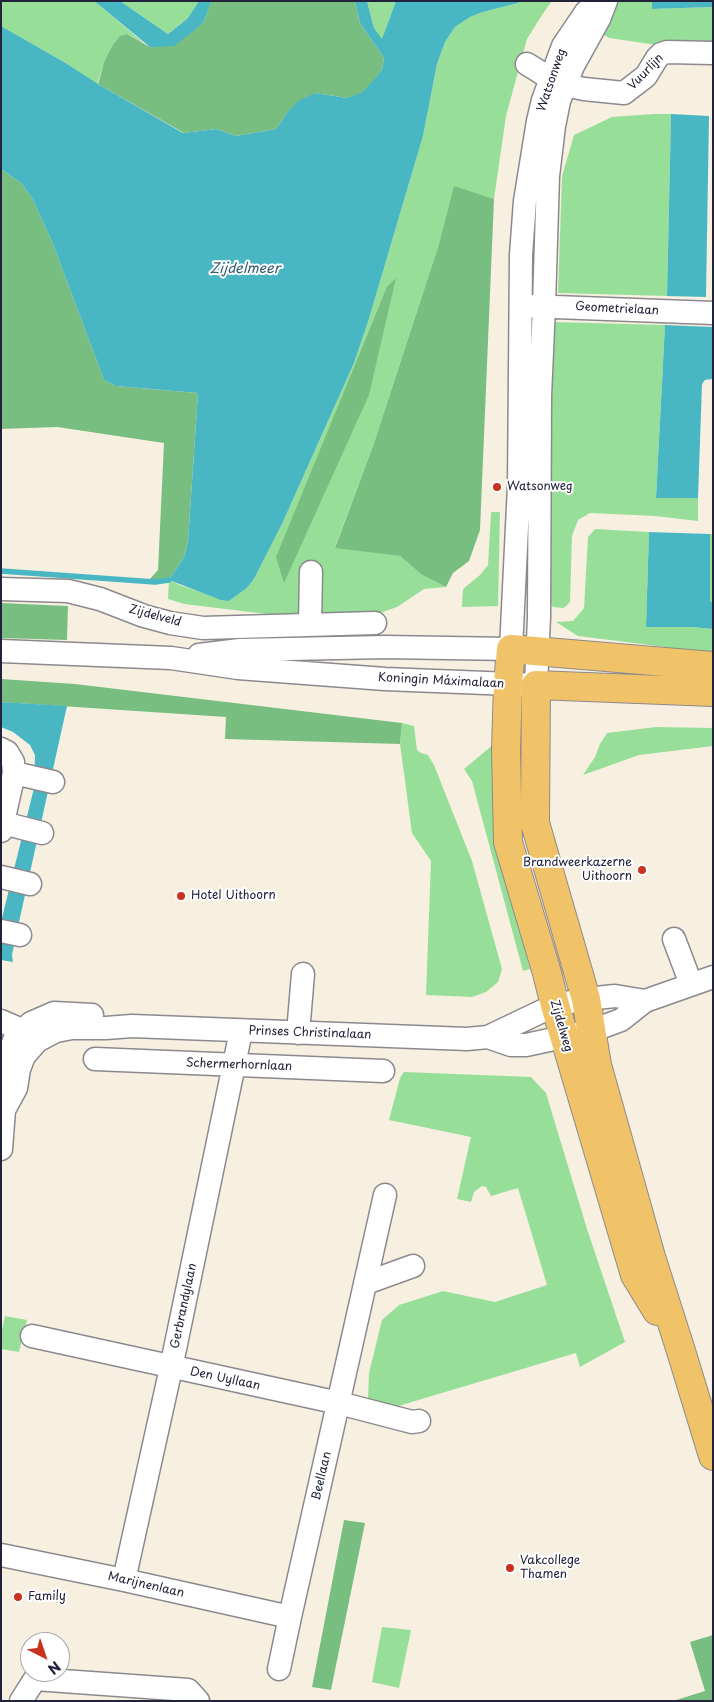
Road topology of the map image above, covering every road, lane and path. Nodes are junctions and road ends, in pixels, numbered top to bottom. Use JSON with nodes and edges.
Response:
{"nodes":[{"id":1,"x":598,"y":1,"type":"edge"},
{"id":2,"x":606,"y":1,"type":"edge"},
{"id":3,"x":713,"y":53,"type":"edge"},
{"id":4,"x":526,"y":64,"type":"dead end"},
{"id":5,"x":558,"y":82,"type":"junction"},
{"id":6,"x":520,"y":306,"type":"junction"},
{"id":7,"x":544,"y":306,"type":"junction"},
{"id":8,"x":712,"y":313,"type":"edge"},
{"id":9,"x":311,"y":572,"type":"dead end"},
{"id":10,"x":1,"y":589,"type":"edge"},
{"id":11,"x":375,"y":623,"type":"dead end"},
{"id":12,"x":310,"y":625,"type":"junction"},
{"id":13,"x":524,"y":650,"type":"junction"},
{"id":14,"x":1,"y":651,"type":"edge"},
{"id":15,"x":171,"y":658,"type":"junction"},
{"id":16,"x":713,"y":666,"type":"edge"},
{"id":17,"x":508,"y":684,"type":"junction"},
{"id":18,"x":536,"y":685,"type":"junction"},
{"id":19,"x":713,"y":692,"type":"edge"},
{"id":20,"x":1,"y":749,"type":"edge"},
{"id":21,"x":17,"y":829,"type":"edge"},
{"id":22,"x":674,"y":939,"type":"dead end"},
{"id":23,"x":304,"y":974,"type":"dead end"},
{"id":24,"x":713,"y":977,"type":"edge"},
{"id":25,"x":691,"y":984,"type":"junction"},
{"id":26,"x":586,"y":999,"type":"junction"},
{"id":27,"x":645,"y":1001,"type":"junction"},
{"id":28,"x":555,"y":1006,"type":"junction"},
{"id":29,"x":1,"y":1021,"type":"edge"},
{"id":30,"x":241,"y":1031,"type":"junction"},
{"id":31,"x":591,"y":1031,"type":"junction"},
{"id":32,"x":298,"y":1033,"type":"junction"},
{"id":33,"x":30,"y":1035,"type":"junction"},
{"id":34,"x":488,"y":1037,"type":"junction"},
{"id":35,"x":564,"y":1038,"type":"junction"},
{"id":36,"x":95,"y":1059,"type":"dead end"},
{"id":37,"x":235,"y":1065,"type":"junction"},
{"id":38,"x":383,"y":1072,"type":"dead end"},
{"id":39,"x":1,"y":1149,"type":"edge"},
{"id":40,"x":385,"y":1195,"type":"dead end"},
{"id":41,"x":413,"y":1266,"type":"dead end"},
{"id":42,"x":366,"y":1282,"type":"junction"},
{"id":43,"x":32,"y":1336,"type":"dead end"},
{"id":44,"x":682,"y":1350,"type":"junction"},
{"id":45,"x":172,"y":1368,"type":"junction"},
{"id":46,"x":339,"y":1403,"type":"junction"},
{"id":47,"x":418,"y":1421,"type":"dead end"},
{"id":48,"x":713,"y":1456,"type":"edge"},
{"id":49,"x":1,"y":1555,"type":"edge"},
{"id":50,"x":124,"y":1580,"type":"junction"},
{"id":51,"x":290,"y":1617,"type":"junction"},
{"id":52,"x":279,"y":1669,"type":"dead end"},
{"id":53,"x":21,"y":1701,"type":"edge"},
{"id":54,"x":198,"y":1701,"type":"edge"}],
"edges":[{"from":1,"to":5,"type":"street","name":"Watsonweg"},
{"from":2,"to":5,"type":"street","name":"Watsonweg"},
{"from":3,"to":5,"type":"street","name":"Vuurlijn"},
{"from":4,"to":5,"type":"street"},
{"from":5,"to":6,"type":"street","name":"Watsonweg"},
{"from":5,"to":7,"type":"street","name":"Watsonweg"},
{"from":6,"to":7,"type":"street","name":"Geometrielaan"},
{"from":6,"to":13,"type":"street","name":"Watsonweg"},
{"from":7,"to":8,"type":"street","name":"Geometrielaan"},
{"from":7,"to":13,"type":"street","name":"Watsonweg"},
{"from":9,"to":12,"type":"street"},
{"from":10,"to":12,"type":"street","name":"Zijdelveld"},
{"from":11,"to":12,"type":"street","name":"Zijdelveld"},
{"from":13,"to":15,"type":"street","name":"Koningin Máximalaan"},
{"from":13,"to":16,"type":"main road","name":"Koningin Máximalaan"},
{"from":13,"to":17,"type":"main road","name":"Zijdelweg"},
{"from":13,"to":18,"type":"street"},
{"from":14,"to":15,"type":"street","name":"Koningin Máximalaan"},
{"from":15,"to":17,"type":"street","name":"Koningin Máximalaan"},
{"from":17,"to":18,"type":"street","name":"Koningin Máximalaan"},
{"from":17,"to":28,"type":"main road","name":"Zijdelweg"},
{"from":18,"to":19,"type":"main road","name":"Koningin Máximalaan"},
{"from":18,"to":26,"type":"main road","name":"Zijdelweg"},
{"from":20,"to":21,"type":"street"},
{"from":22,"to":25,"type":"street"},
{"from":23,"to":32,"type":"street"},
{"from":24,"to":25,"type":"street"},
{"from":25,"to":27,"type":"street"},
{"from":26,"to":27,"type":"street","name":"Prinses Christinalaan"},
{"from":26,"to":28,"type":"street","name":"Prinses Christinalaan"},
{"from":26,"to":31,"type":"main road","name":"Zijdelweg"},
{"from":27,"to":31,"type":"street","name":"Prinses Christinalaan"},
{"from":28,"to":34,"type":"street","name":"Prinses Christinalaan"},
{"from":28,"to":35,"type":"main road","name":"Zijdelweg"},
{"from":29,"to":33,"type":"street"},
{"from":30,"to":32,"type":"street","name":"Prinses Christinalaan"},
{"from":30,"to":33,"type":"street","name":"Prinses Christinalaan"},
{"from":30,"to":37,"type":"street","name":"Gerbrandylaan"},
{"from":31,"to":35,"type":"street","name":"Prinses Christinalaan"},
{"from":31,"to":44,"type":"main road","name":"Zijdelweg"},
{"from":32,"to":34,"type":"street","name":"Prinses Christinalaan"},
{"from":33,"to":39,"type":"street"},
{"from":34,"to":35,"type":"street","name":"Prinses Christinalaan"},
{"from":35,"to":44,"type":"main road","name":"Zijdelweg"},
{"from":36,"to":37,"type":"street","name":"Schermerhornlaan"},
{"from":37,"to":38,"type":"street","name":"Schermerhornlaan"},
{"from":37,"to":45,"type":"street","name":"Gerbrandylaan"},
{"from":40,"to":42,"type":"street","name":"Beellaan"},
{"from":41,"to":42,"type":"street"},
{"from":42,"to":46,"type":"street","name":"Beellaan"},
{"from":43,"to":45,"type":"street","name":"Den Uyllaan"},
{"from":44,"to":48,"type":"main road","name":"Zijdelweg"},
{"from":45,"to":46,"type":"street","name":"Den Uyllaan"},
{"from":45,"to":50,"type":"street","name":"Gerbrandylaan"},
{"from":46,"to":47,"type":"street","name":"Den Uyllaan"},
{"from":46,"to":51,"type":"street","name":"Beellaan"},
{"from":49,"to":50,"type":"street","name":"Marijnenlaan"},
{"from":50,"to":51,"type":"street","name":"Marijnenlaan"},
{"from":51,"to":52,"type":"street","name":"Beellaan"},
{"from":53,"to":54,"type":"street"}]}
